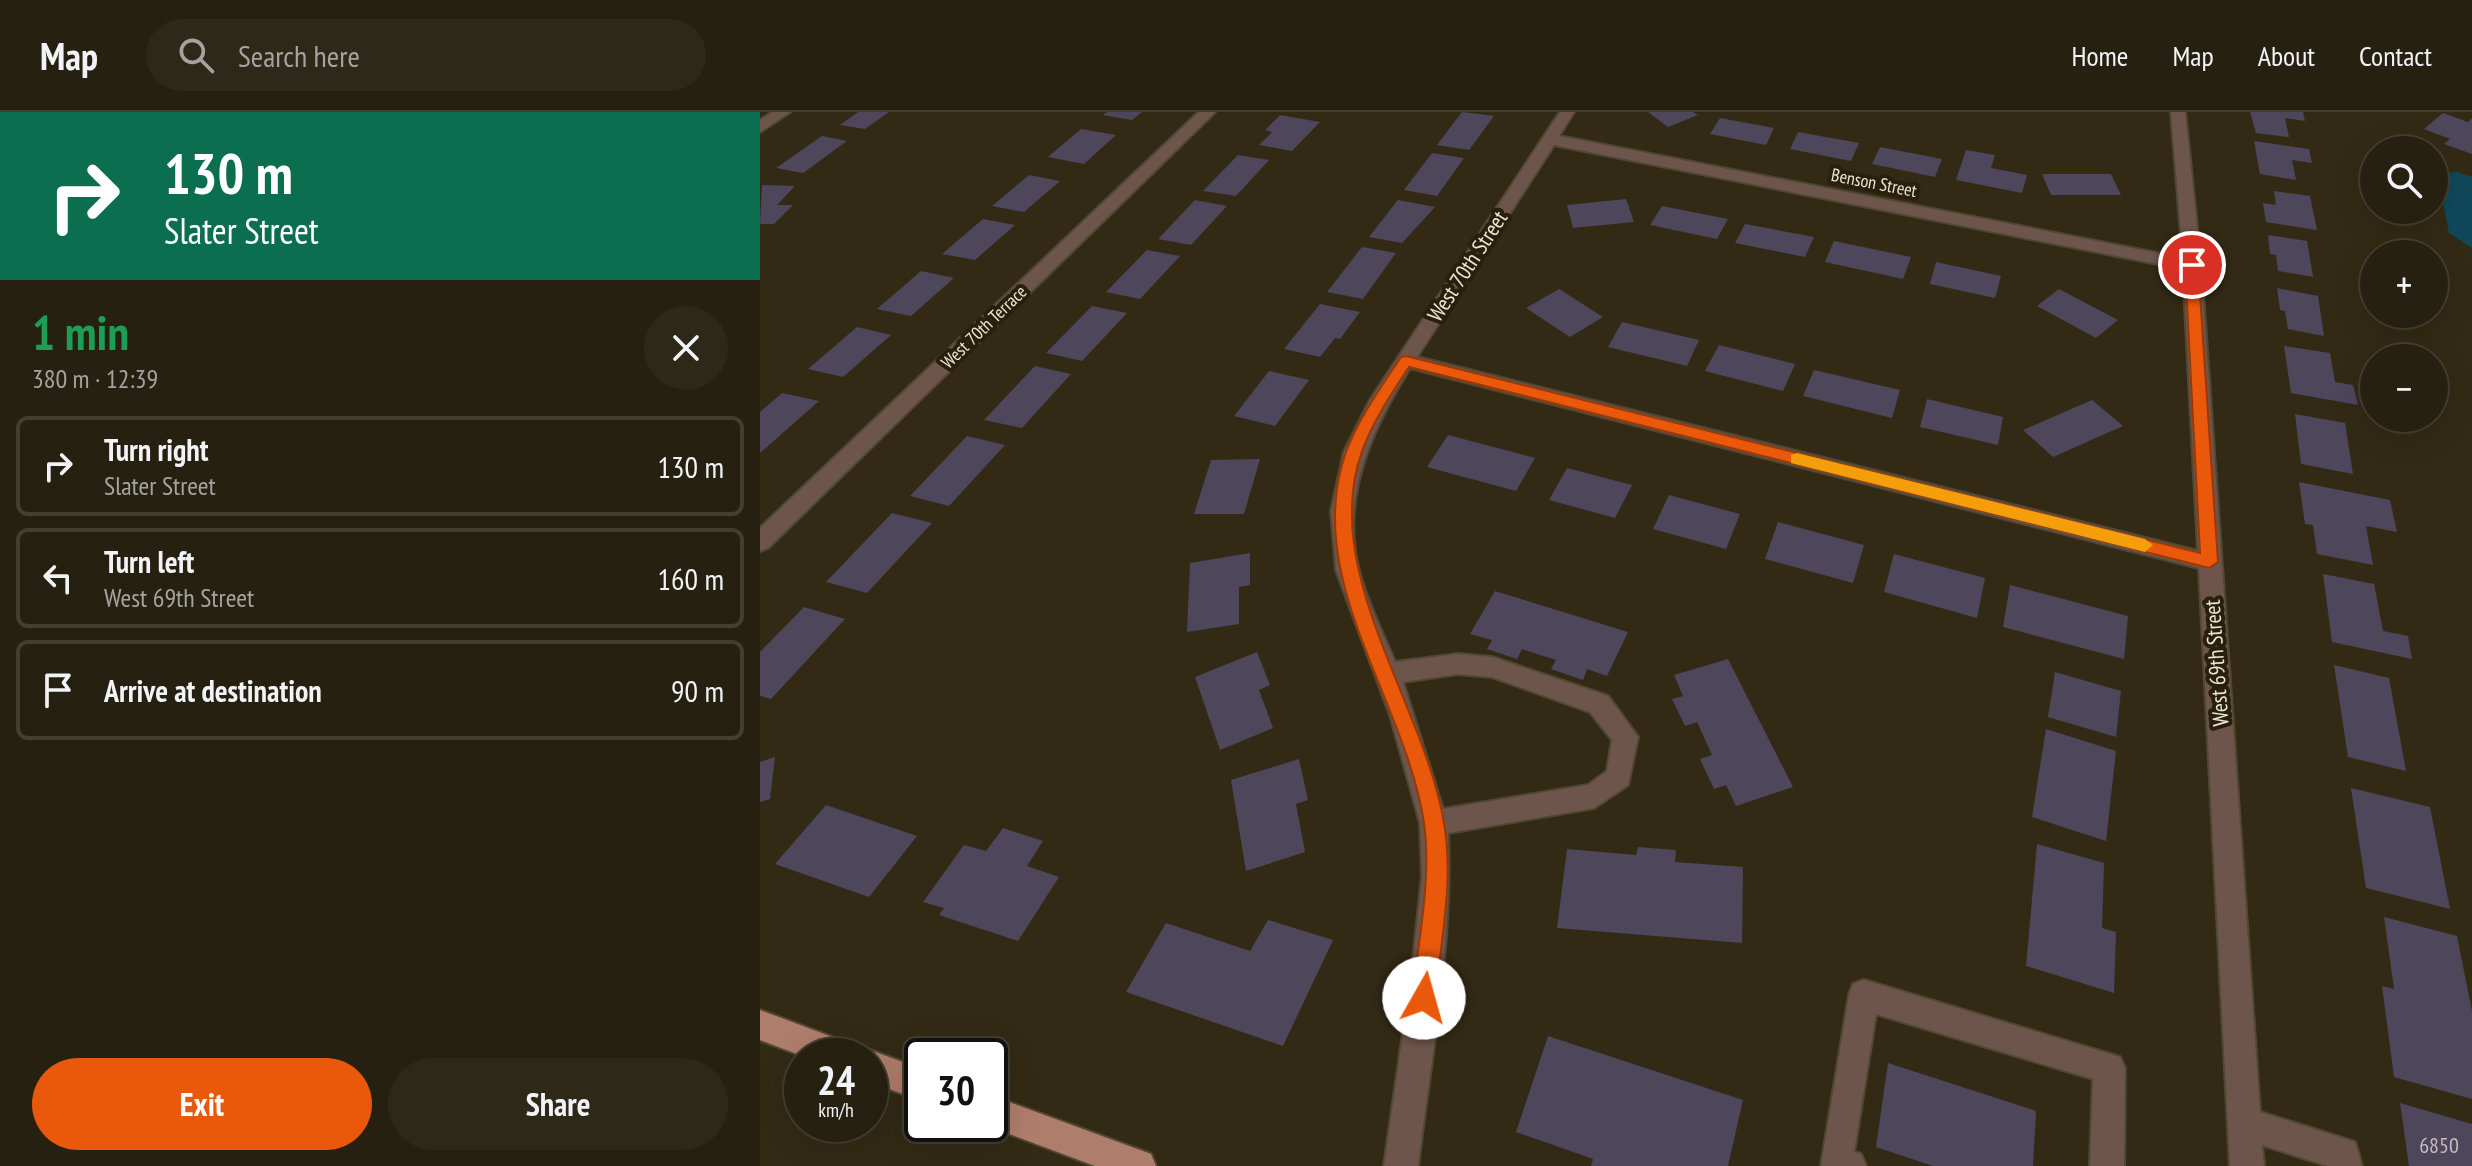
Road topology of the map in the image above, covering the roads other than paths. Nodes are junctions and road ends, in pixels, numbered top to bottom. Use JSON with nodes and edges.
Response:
{"nodes":[{"id":1,"x":783,"y":112,"type":"edge"},
{"id":2,"x":1208,"y":112,"type":"edge"},
{"id":3,"x":1567,"y":112,"type":"edge"},
{"id":4,"x":2178,"y":112,"type":"edge"},
{"id":5,"x":760,"y":127,"type":"edge"},
{"id":6,"x":1549,"y":139,"type":"junction"},
{"id":7,"x":2192,"y":265,"type":"junction"},
{"id":8,"x":1406,"y":361,"type":"junction"},
{"id":9,"x":760,"y":542,"type":"edge"},
{"id":10,"x":2209,"y":562,"type":"junction"},
{"id":11,"x":1385,"y":674,"type":"junction"},
{"id":12,"x":1434,"y":823,"type":"junction"},
{"id":13,"x":760,"y":1025,"type":"edge"},
{"id":14,"x":795,"y":1038,"type":"edge"},
{"id":15,"x":1008,"y":1118,"type":"edge"},
{"id":16,"x":2245,"y":1124,"type":"junction"},
{"id":17,"x":1139,"y":1166,"type":"edge"},
{"id":18,"x":1401,"y":1166,"type":"edge"},
{"id":19,"x":1849,"y":1166,"type":"edge"},
{"id":20,"x":2107,"y":1166,"type":"edge"},
{"id":21,"x":2247,"y":1166,"type":"edge"},
{"id":22,"x":2345,"y":1166,"type":"edge"}],
"edges":[{"from":1,"to":5,"type":"street"},
{"from":2,"to":9,"type":"street","name":"West 70th Terrace"},
{"from":3,"to":6,"type":"street","name":"West 70th Street"},
{"from":4,"to":7,"type":"street","name":"West 69th Street"},
{"from":6,"to":7,"type":"street","name":"Benson Street"},
{"from":6,"to":8,"type":"street","name":"West 70th Street"},
{"from":7,"to":10,"type":"street","name":"West 69th Street"},
{"from":8,"to":10,"type":"street"},
{"from":8,"to":11,"type":"street","name":"West 70th Street"},
{"from":10,"to":16,"type":"street","name":"West 69th Street"},
{"from":11,"to":12,"type":"street","name":"West 70th Street"},
{"from":11,"to":12,"type":"street"},
{"from":12,"to":18,"type":"street","name":"West 70th Street"},
{"from":13,"to":14,"type":"main road"},
{"from":15,"to":17,"type":"main road"},
{"from":16,"to":21,"type":"street","name":"West 69th Street"},
{"from":16,"to":22,"type":"street"},
{"from":19,"to":20,"type":"street"}]}
